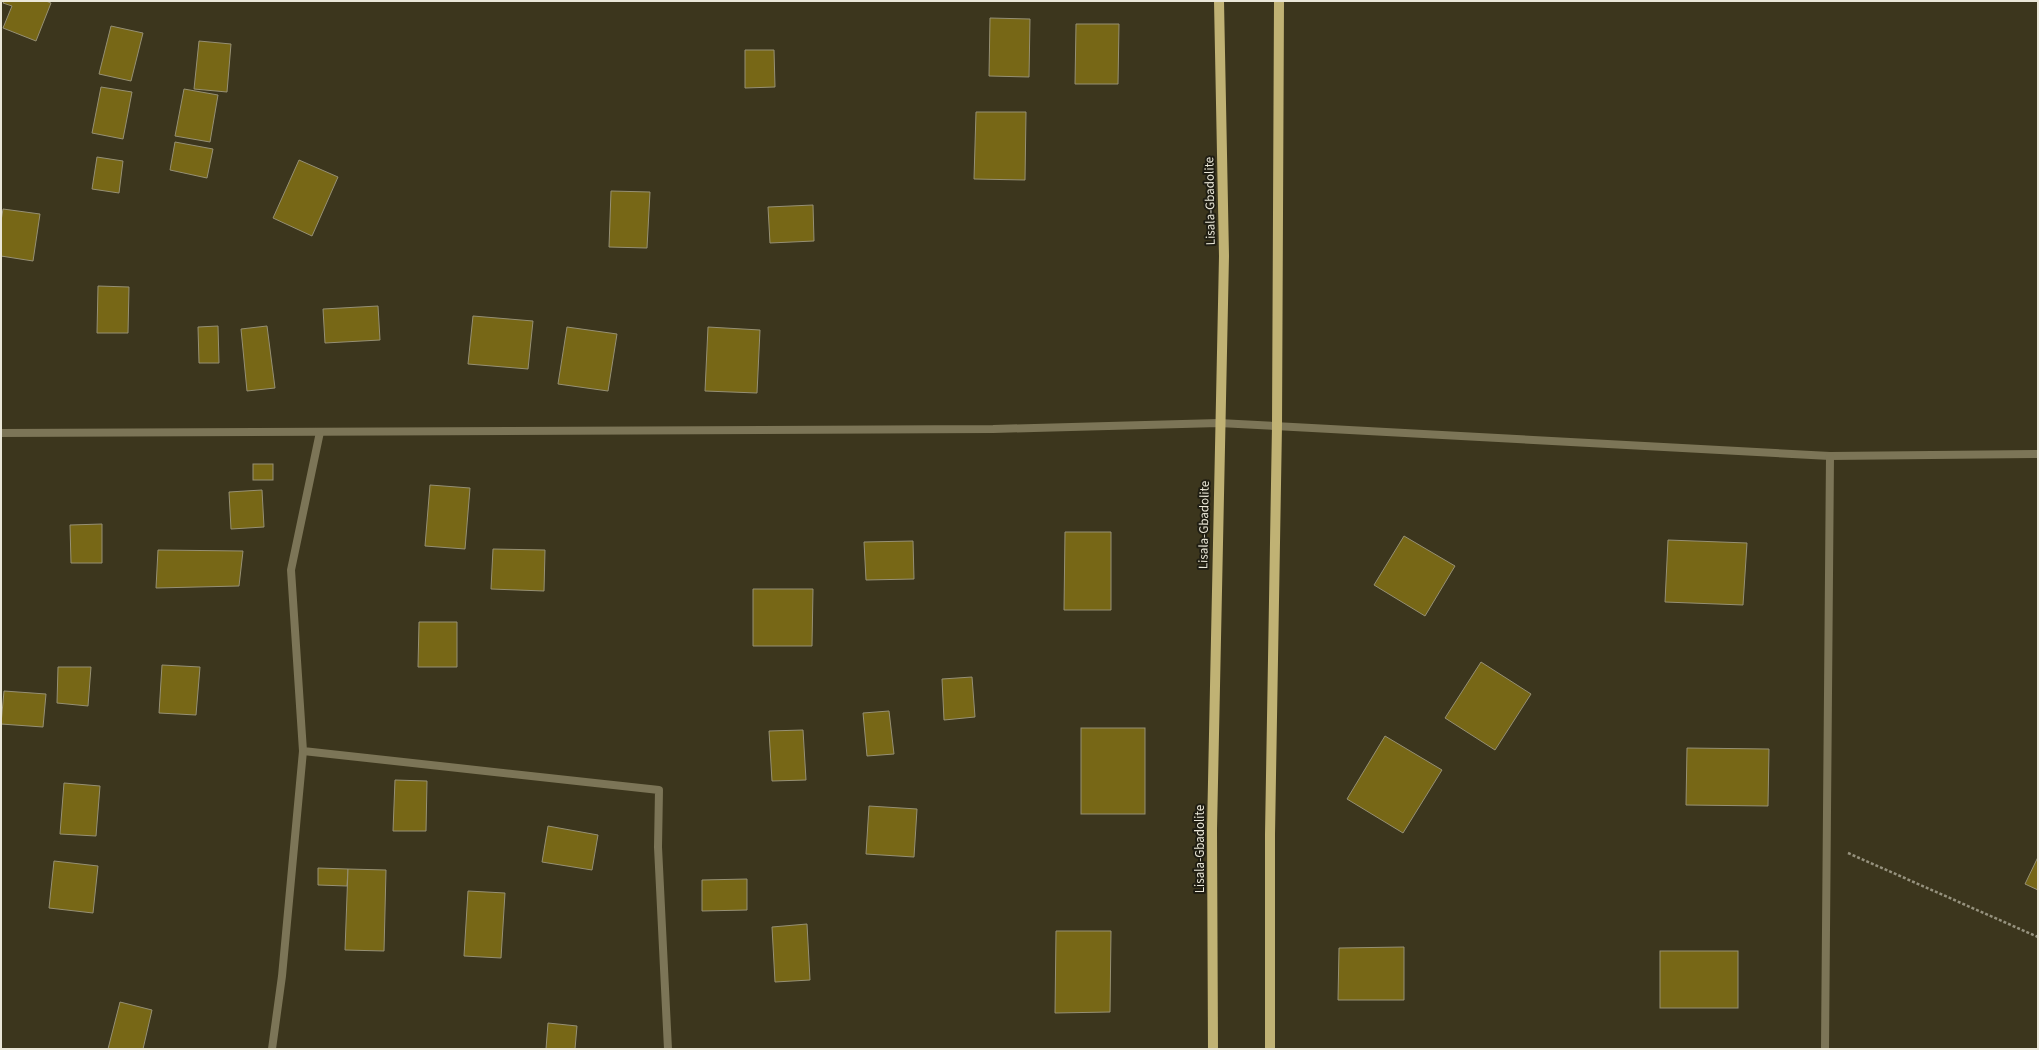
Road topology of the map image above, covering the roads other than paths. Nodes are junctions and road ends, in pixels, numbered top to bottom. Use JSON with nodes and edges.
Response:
{"nodes":[{"id":1,"x":1219,"y":1,"type":"edge"},
{"id":2,"x":1279,"y":1,"type":"edge"},
{"id":3,"x":1219,"y":423,"type":"junction"},
{"id":4,"x":1277,"y":426,"type":"junction"},
{"id":5,"x":320,"y":432,"type":"junction"},
{"id":6,"x":1,"y":433,"type":"edge"},
{"id":7,"x":2038,"y":454,"type":"edge"},
{"id":8,"x":1830,"y":456,"type":"junction"},
{"id":9,"x":303,"y":751,"type":"junction"},
{"id":10,"x":272,"y":1049,"type":"edge"},
{"id":11,"x":668,"y":1049,"type":"edge"},
{"id":12,"x":1213,"y":1049,"type":"edge"},
{"id":13,"x":1270,"y":1049,"type":"edge"},
{"id":14,"x":1825,"y":1049,"type":"edge"}],
"edges":[{"from":1,"to":3,"type":"main road","name":"Lisala-Gbadolite"},
{"from":2,"to":4,"type":"main road"},
{"from":3,"to":4,"type":"street"},
{"from":3,"to":5,"type":"street"},
{"from":3,"to":12,"type":"main road","name":"Lisala-Gbadolite"},
{"from":4,"to":8,"type":"street"},
{"from":4,"to":13,"type":"main road"},
{"from":5,"to":6,"type":"street"},
{"from":5,"to":9,"type":"street"},
{"from":7,"to":8,"type":"street"},
{"from":8,"to":14,"type":"street"},
{"from":9,"to":10,"type":"street"},
{"from":9,"to":11,"type":"street"}]}
